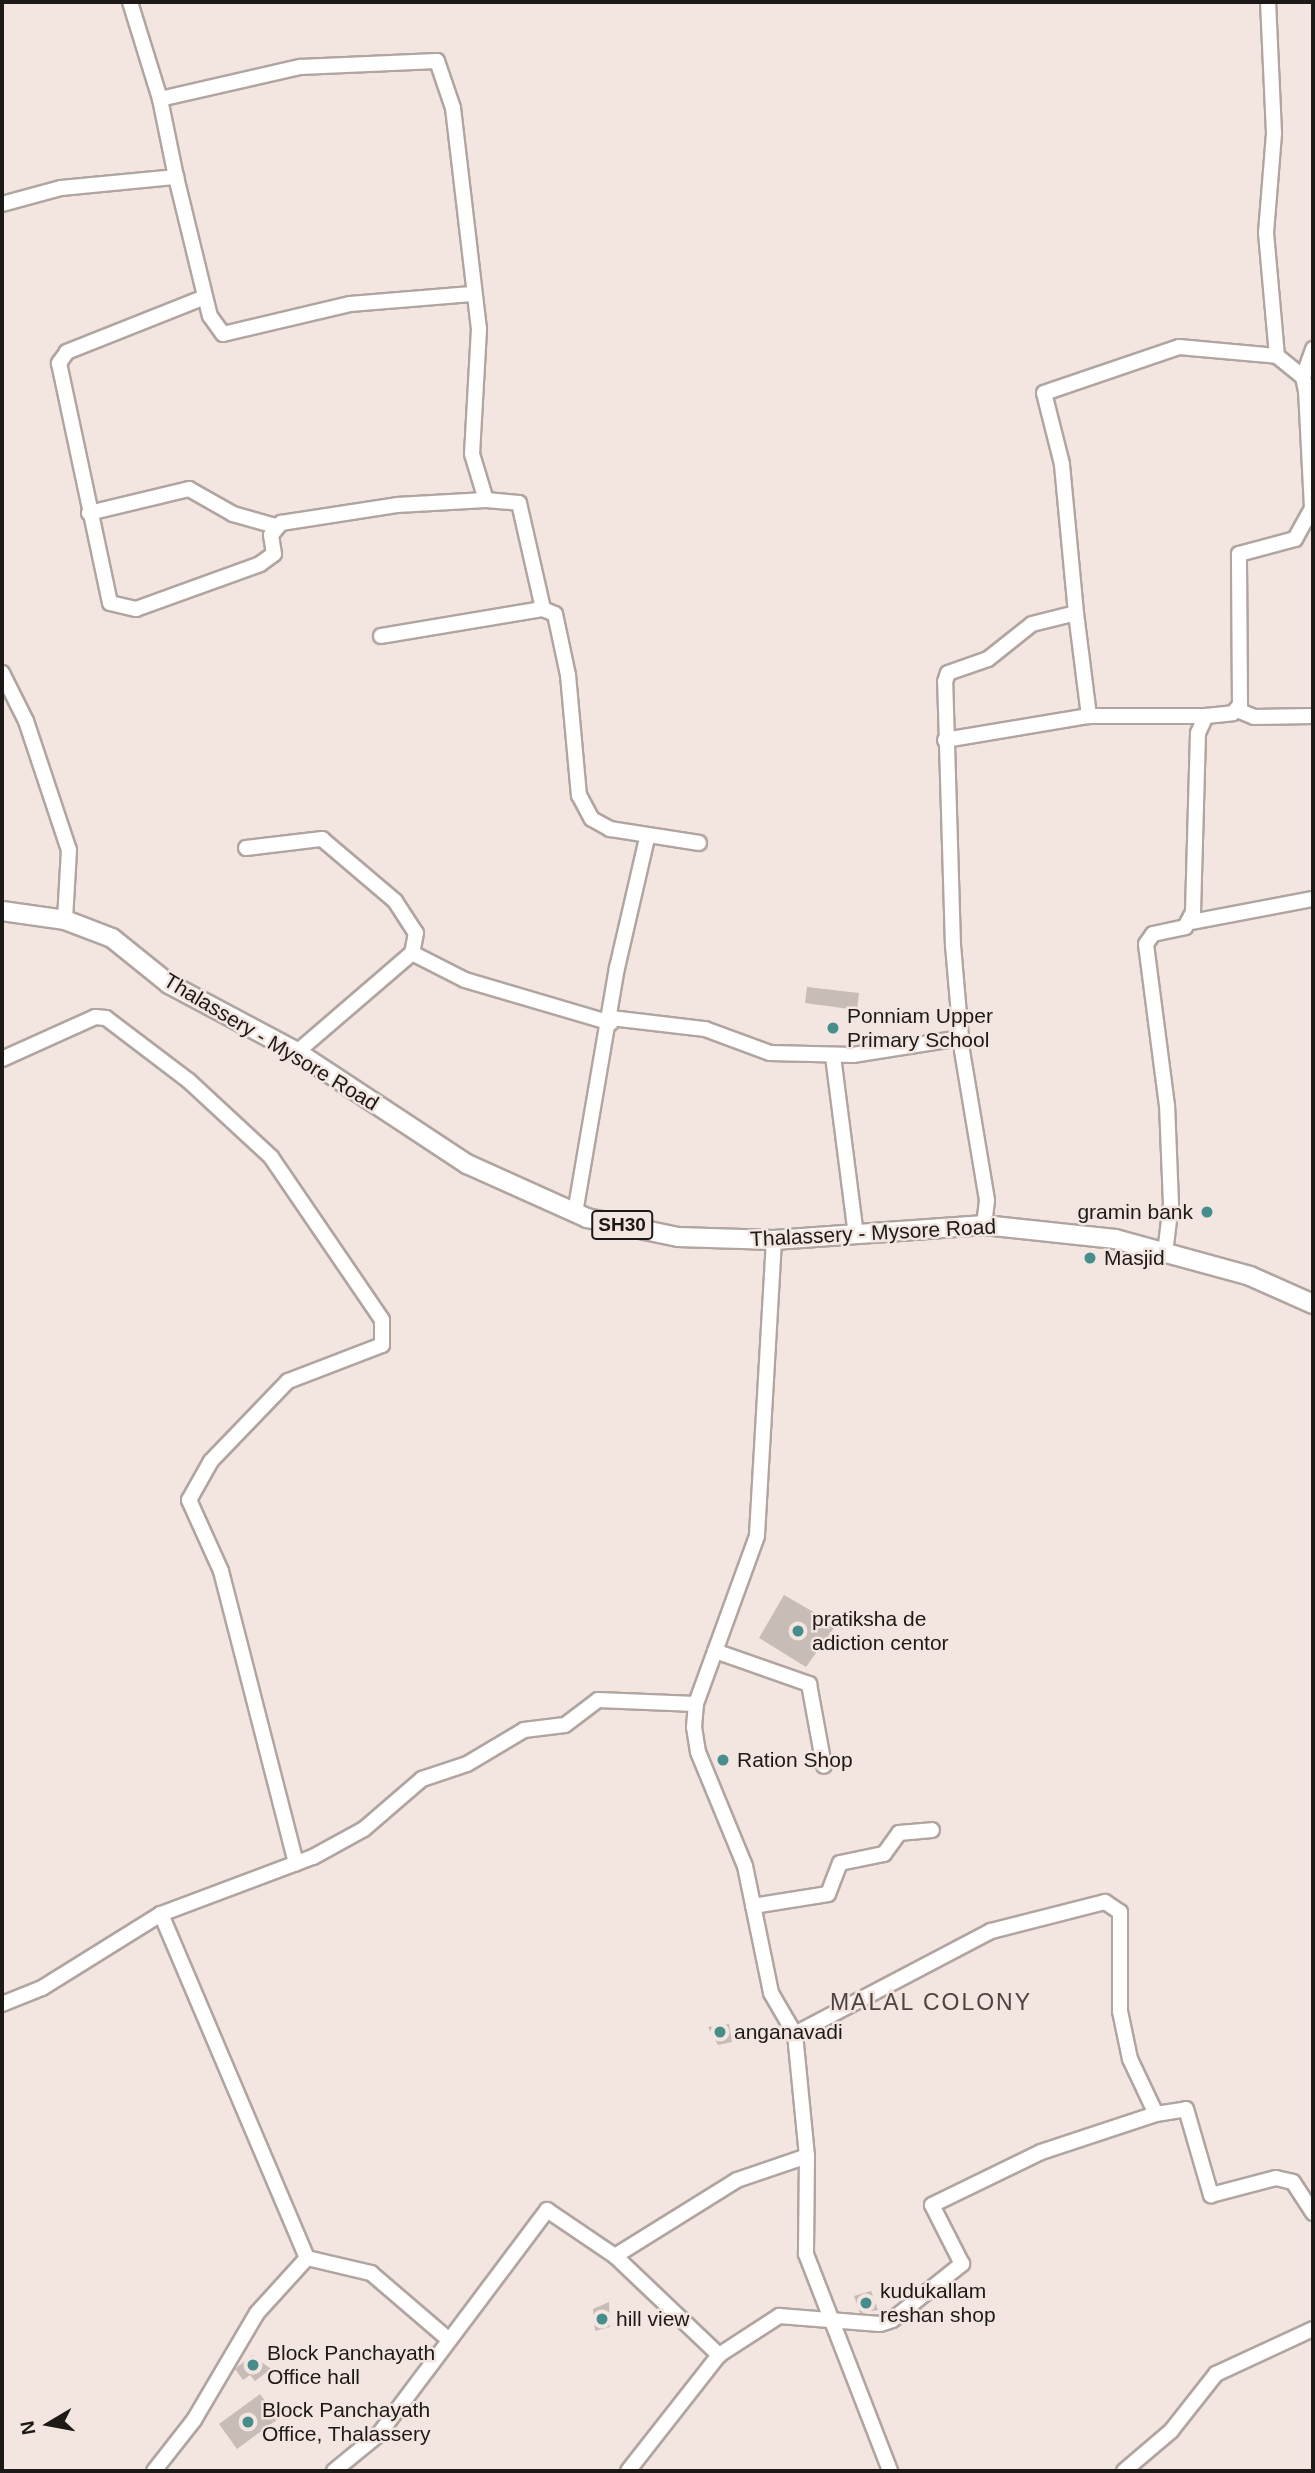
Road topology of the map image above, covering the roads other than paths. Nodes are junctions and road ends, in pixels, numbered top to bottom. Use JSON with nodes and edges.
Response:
{"nodes":[{"id":1,"x":130,"y":2,"type":"edge"},
{"id":2,"x":1268,"y":2,"type":"edge"},
{"id":3,"x":160,"y":99,"type":"junction"},
{"id":4,"x":176,"y":177,"type":"junction"},
{"id":5,"x":2,"y":204,"type":"edge"},
{"id":6,"x":472,"y":294,"type":"junction"},
{"id":7,"x":205,"y":297,"type":"junction"},
{"id":8,"x":1313,"y":349,"type":"edge"},
{"id":9,"x":1277,"y":356,"type":"junction"},
{"id":10,"x":1303,"y":377,"type":"junction"},
{"id":11,"x":486,"y":500,"type":"junction"},
{"id":12,"x":1313,"y":508,"type":"edge"},
{"id":13,"x":89,"y":513,"type":"junction"},
{"id":14,"x":275,"y":526,"type":"junction"},
{"id":15,"x":543,"y":609,"type":"junction"},
{"id":16,"x":1076,"y":613,"type":"junction"},
{"id":17,"x":380,"y":636,"type":"dead end"},
{"id":18,"x":2,"y":673,"type":"edge"},
{"id":19,"x":1237,"y":710,"type":"junction"},
{"id":20,"x":1089,"y":716,"type":"junction"},
{"id":21,"x":1206,"y":716,"type":"junction"},
{"id":22,"x":1313,"y":716,"type":"edge"},
{"id":23,"x":945,"y":740,"type":"junction"},
{"id":24,"x":648,"y":838,"type":"junction"},
{"id":25,"x":699,"y":843,"type":"dead end"},
{"id":26,"x":246,"y":848,"type":"dead end"},
{"id":27,"x":1313,"y":899,"type":"edge"},
{"id":28,"x":2,"y":911,"type":"edge"},
{"id":29,"x":65,"y":920,"type":"junction"},
{"id":30,"x":1191,"y":922,"type":"junction"},
{"id":31,"x":412,"y":953,"type":"junction"},
{"id":32,"x":611,"y":1020,"type":"junction"},
{"id":33,"x":960,"y":1038,"type":"junction"},
{"id":34,"x":297,"y":1052,"type":"junction"},
{"id":35,"x":834,"y":1056,"type":"junction"},
{"id":36,"x":2,"y":1059,"type":"edge"},
{"id":37,"x":575,"y":1213,"type":"junction"},
{"id":38,"x":984,"y":1225,"type":"junction"},
{"id":39,"x":856,"y":1235,"type":"junction"},
{"id":40,"x":774,"y":1240,"type":"junction"},
{"id":41,"x":1165,"y":1253,"type":"junction"},
{"id":42,"x":1313,"y":1304,"type":"edge"},
{"id":43,"x":715,"y":1651,"type":"junction"},
{"id":44,"x":696,"y":1704,"type":"junction"},
{"id":45,"x":824,"y":1766,"type":"dead end"},
{"id":46,"x":932,"y":1829,"type":"dead end"},
{"id":47,"x":296,"y":1864,"type":"junction"},
{"id":48,"x":753,"y":1906,"type":"junction"},
{"id":49,"x":161,"y":1914,"type":"junction"},
{"id":50,"x":2,"y":2004,"type":"edge"},
{"id":51,"x":795,"y":2034,"type":"junction"},
{"id":52,"x":1156,"y":2114,"type":"junction"},
{"id":53,"x":807,"y":2156,"type":"junction"},
{"id":54,"x":1313,"y":2213,"type":"edge"},
{"id":55,"x":615,"y":2256,"type":"junction"},
{"id":56,"x":307,"y":2258,"type":"junction"},
{"id":57,"x":830,"y":2318,"type":"junction"},
{"id":58,"x":1313,"y":2329,"type":"edge"},
{"id":59,"x":447,"y":2339,"type":"junction"},
{"id":60,"x":719,"y":2354,"type":"junction"},
{"id":61,"x":154,"y":2471,"type":"edge"},
{"id":62,"x":334,"y":2471,"type":"edge"},
{"id":63,"x":628,"y":2471,"type":"edge"},
{"id":64,"x":890,"y":2471,"type":"edge"},
{"id":65,"x":1124,"y":2471,"type":"edge"}],
"edges":[{"from":1,"to":3,"type":"street"},
{"from":2,"to":9,"type":"street"},
{"from":3,"to":4,"type":"street"},
{"from":3,"to":6,"type":"street"},
{"from":4,"to":5,"type":"street"},
{"from":4,"to":7,"type":"street"},
{"from":6,"to":7,"type":"street"},
{"from":6,"to":11,"type":"street"},
{"from":7,"to":13,"type":"street"},
{"from":8,"to":10,"type":"street"},
{"from":9,"to":10,"type":"street"},
{"from":9,"to":16,"type":"street"},
{"from":10,"to":12,"type":"street"},
{"from":11,"to":14,"type":"street"},
{"from":11,"to":15,"type":"street"},
{"from":12,"to":19,"type":"street"},
{"from":13,"to":14,"type":"street"},
{"from":13,"to":14,"type":"street"},
{"from":15,"to":17,"type":"street"},
{"from":15,"to":24,"type":"street"},
{"from":16,"to":20,"type":"street"},
{"from":16,"to":23,"type":"street"},
{"from":18,"to":29,"type":"street"},
{"from":19,"to":21,"type":"street"},
{"from":19,"to":22,"type":"street"},
{"from":20,"to":21,"type":"street"},
{"from":20,"to":23,"type":"street"},
{"from":21,"to":30,"type":"street"},
{"from":23,"to":33,"type":"street"},
{"from":24,"to":25,"type":"street"},
{"from":24,"to":32,"type":"street"},
{"from":26,"to":31,"type":"street"},
{"from":27,"to":30,"type":"street"},
{"from":28,"to":29,"type":"main road","name":"Thalassery - Mysore Road","number":"SH30"},
{"from":29,"to":34,"type":"main road","name":"Thalassery - Mysore Road","number":"SH30"},
{"from":30,"to":41,"type":"street"},
{"from":31,"to":32,"type":"street"},
{"from":31,"to":34,"type":"street"},
{"from":32,"to":35,"type":"street"},
{"from":32,"to":37,"type":"street"},
{"from":33,"to":35,"type":"street"},
{"from":33,"to":38,"type":"street"},
{"from":34,"to":37,"type":"main road","name":"Thalassery - Mysore Road","number":"SH30"},
{"from":35,"to":39,"type":"street"},
{"from":36,"to":47,"type":"street"},
{"from":37,"to":40,"type":"main road","name":"Thalassery - Mysore Road","number":"SH30"},
{"from":38,"to":39,"type":"main road","name":"Thalassery - Mysore Road","number":"SH30"},
{"from":38,"to":41,"type":"main road","name":"Thalassery - Mysore Road","number":"SH30"},
{"from":39,"to":40,"type":"main road","name":"Thalassery - Mysore Road","number":"SH30"},
{"from":40,"to":43,"type":"street"},
{"from":41,"to":42,"type":"main road","name":"Thalassery - Mysore Road","number":"SH30"},
{"from":43,"to":44,"type":"street"},
{"from":43,"to":45,"type":"street"},
{"from":44,"to":47,"type":"street"},
{"from":44,"to":48,"type":"street"},
{"from":46,"to":48,"type":"street"},
{"from":47,"to":49,"type":"street"},
{"from":48,"to":51,"type":"street"},
{"from":49,"to":50,"type":"street"},
{"from":49,"to":56,"type":"street"},
{"from":51,"to":52,"type":"street"},
{"from":51,"to":53,"type":"street"},
{"from":52,"to":54,"type":"street"},
{"from":52,"to":57,"type":"street"},
{"from":53,"to":55,"type":"street"},
{"from":53,"to":57,"type":"street"},
{"from":55,"to":59,"type":"street"},
{"from":55,"to":60,"type":"street"},
{"from":56,"to":59,"type":"street"},
{"from":56,"to":61,"type":"street"},
{"from":57,"to":60,"type":"street"},
{"from":57,"to":64,"type":"street"},
{"from":58,"to":65,"type":"street"},
{"from":59,"to":62,"type":"street"},
{"from":60,"to":63,"type":"street"}]}
